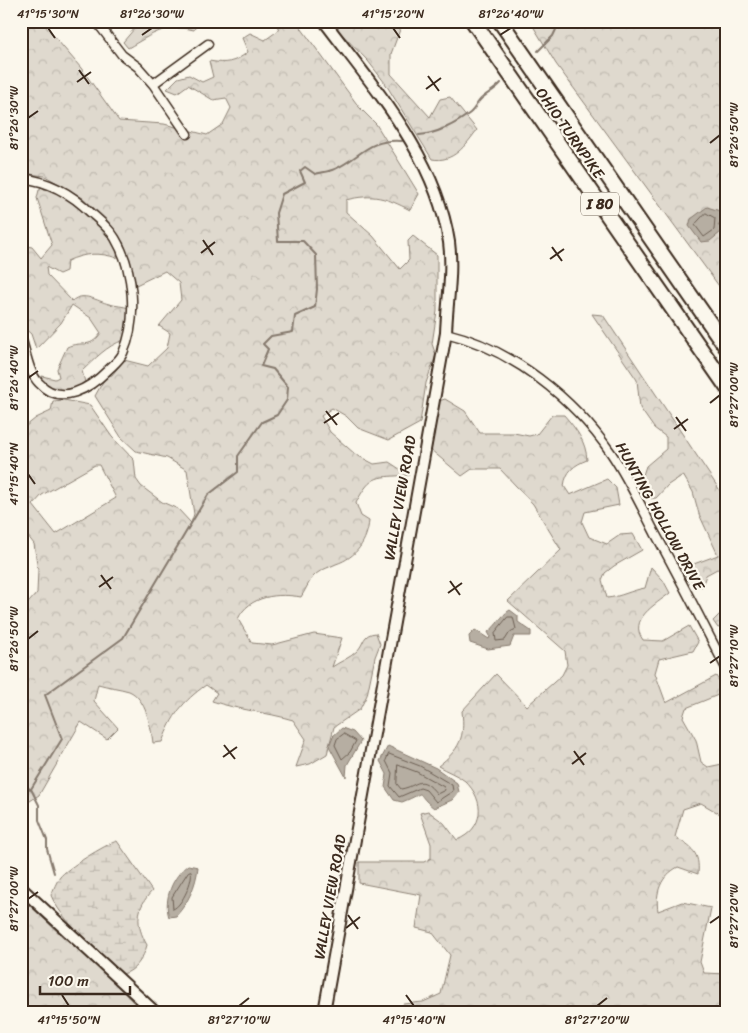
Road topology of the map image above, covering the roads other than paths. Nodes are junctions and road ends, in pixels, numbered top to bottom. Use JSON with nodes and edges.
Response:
{"nodes":[{"id":1,"x":96,"y":21,"type":"edge"},
{"id":2,"x":324,"y":21,"type":"edge"},
{"id":3,"x":473,"y":21,"type":"edge"},
{"id":4,"x":500,"y":21,"type":"edge"},
{"id":5,"x":208,"y":44,"type":"dead end"},
{"id":6,"x":153,"y":84,"type":"junction"},
{"id":7,"x":187,"y":134,"type":"dead end"},
{"id":8,"x":21,"y":178,"type":"edge"},
{"id":9,"x":446,"y":333,"type":"junction"},
{"id":10,"x":21,"y":337,"type":"edge"},
{"id":11,"x":727,"y":348,"type":"edge"},
{"id":12,"x":727,"y":387,"type":"edge"},
{"id":13,"x":727,"y":670,"type":"edge"},
{"id":14,"x":21,"y":888,"type":"edge"},
{"id":15,"x":155,"y":1012,"type":"edge"},
{"id":16,"x":324,"y":1012,"type":"edge"}],
"edges":[{"from":1,"to":6,"type":"street"},
{"from":2,"to":9,"type":"main road","name":"VALLEY VIEW ROAD"},
{"from":3,"to":12,"type":"highway","name":"OHIO TURNPIKE","number":"I 80"},
{"from":4,"to":11,"type":"highway","name":"OHIO TURNPIKE","number":"I 80"},
{"from":5,"to":6,"type":"street"},
{"from":6,"to":7,"type":"street"},
{"from":8,"to":10,"type":"street"},
{"from":9,"to":13,"type":"street","name":"HUNTING HOLLOW DRIVE"},
{"from":9,"to":16,"type":"main road","name":"VALLEY VIEW ROAD"},
{"from":14,"to":15,"type":"main road"}]}
